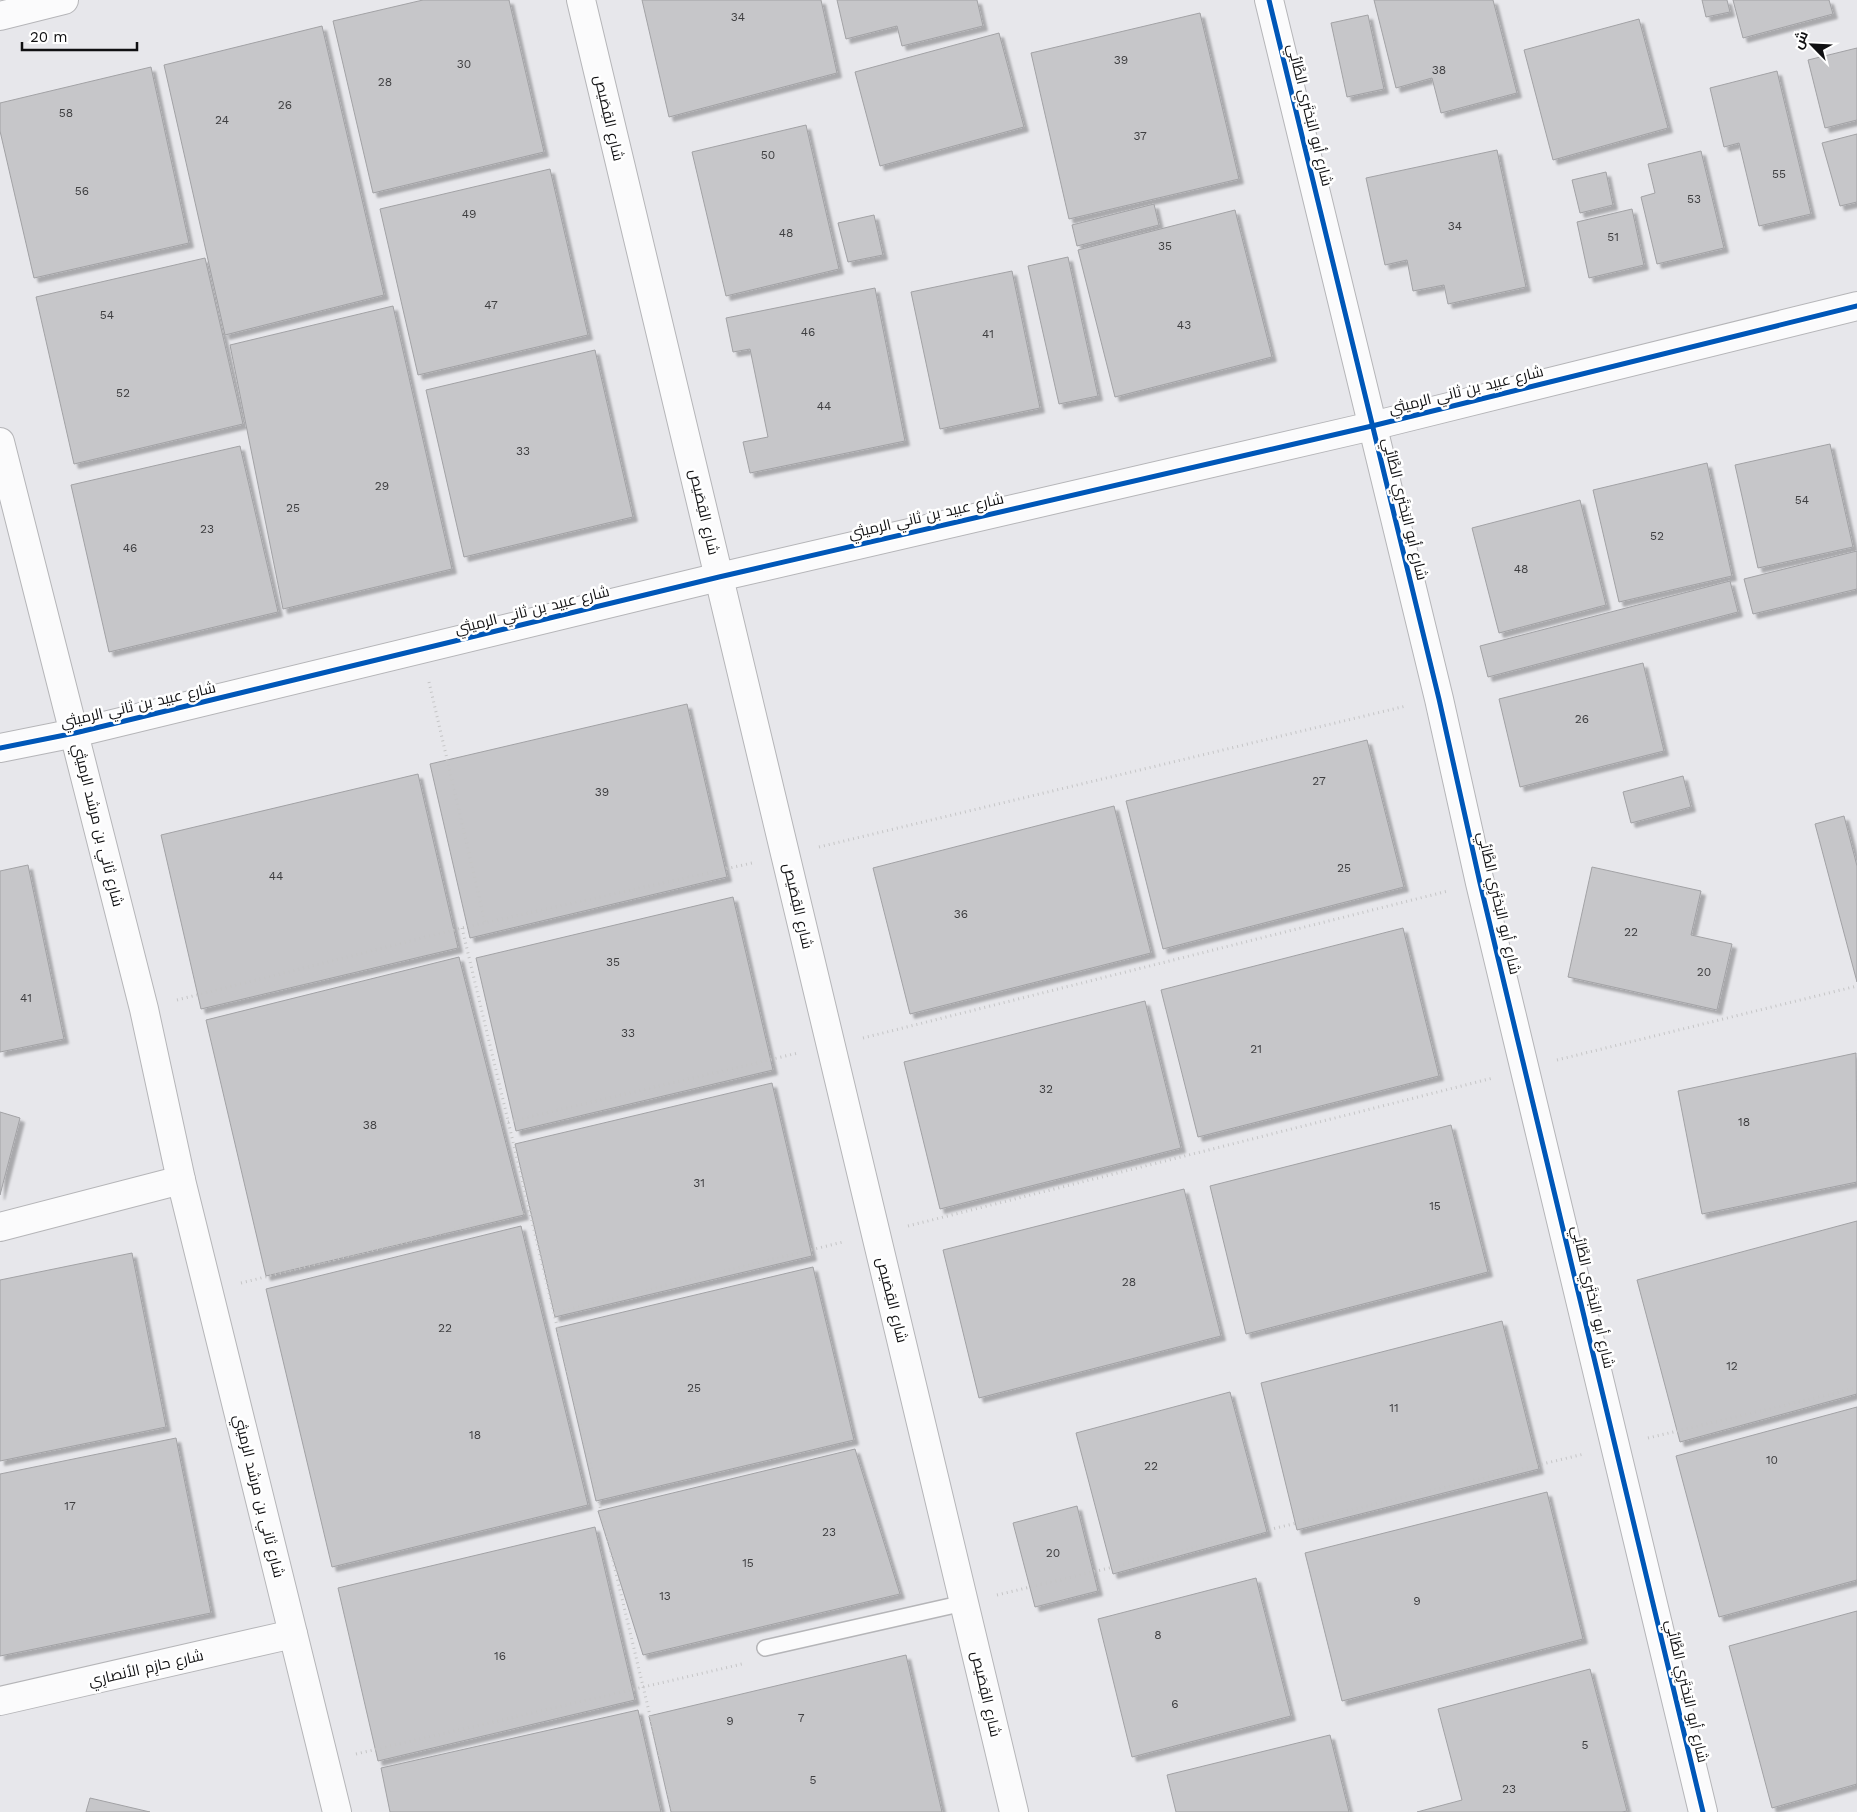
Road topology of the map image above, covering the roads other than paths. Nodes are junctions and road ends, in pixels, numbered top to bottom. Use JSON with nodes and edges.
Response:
{"nodes":[{"id":1,"x":64,"y":0,"type":"edge"},
{"id":2,"x":581,"y":0,"type":"edge"},
{"id":3,"x":1269,"y":0,"type":"edge"},
{"id":4,"x":0,"y":16,"type":"edge"},
{"id":5,"x":1857,"y":306,"type":"edge"},
{"id":6,"x":1372,"y":426,"type":"junction"},
{"id":7,"x":0,"y":442,"type":"edge"},
{"id":8,"x":720,"y":577,"type":"junction"},
{"id":9,"x":75,"y":733,"type":"junction"},
{"id":10,"x":0,"y":748,"type":"edge"},
{"id":11,"x":181,"y":1180,"type":"junction"},
{"id":12,"x":0,"y":1227,"type":"edge"},
{"id":13,"x":964,"y":1603,"type":"junction"},
{"id":14,"x":293,"y":1634,"type":"junction"},
{"id":15,"x":765,"y":1648,"type":"road end"},
{"id":16,"x":0,"y":1701,"type":"edge"},
{"id":17,"x":336,"y":1812,"type":"edge"},
{"id":18,"x":1014,"y":1812,"type":"edge"},
{"id":19,"x":1703,"y":1812,"type":"edge"}],
"edges":[{"from":1,"to":4,"type":"street"},
{"from":2,"to":8,"type":"street","name":"شارع القِصَيص"},
{"from":3,"to":6,"type":"street","name":"شارع أبو البَختَرِي الطَّائِي"},
{"from":5,"to":6,"type":"street","name":"شارع عبيد بن ثاني الرميثي"},
{"from":6,"to":8,"type":"street","name":"شارع عبيد بن ثاني الرميثي"},
{"from":6,"to":19,"type":"street","name":"شارع أبو البَختَرِي الطَّائِي"},
{"from":7,"to":9,"type":"street","name":"شارع ثاني بن مرشد الرميثي"},
{"from":8,"to":9,"type":"street","name":"شارع عبيد بن ثاني الرميثي"},
{"from":8,"to":13,"type":"street","name":"شارع القِصَيص"},
{"from":9,"to":10,"type":"street","name":"شارع عبيد بن ثاني الرميثي"},
{"from":9,"to":11,"type":"street","name":"شارع ثاني بن مرشد الرميثي"},
{"from":11,"to":12,"type":"street"},
{"from":11,"to":14,"type":"street","name":"شارع ثاني بن مرشد الرميثي"},
{"from":13,"to":15,"type":"lane"},
{"from":13,"to":18,"type":"street","name":"شارع القِصَيص"},
{"from":14,"to":16,"type":"street","name":"شارع حازِم الأنصارِي"},
{"from":14,"to":17,"type":"street","name":"شارع ثاني بن مرشد الرميثي"}]}
